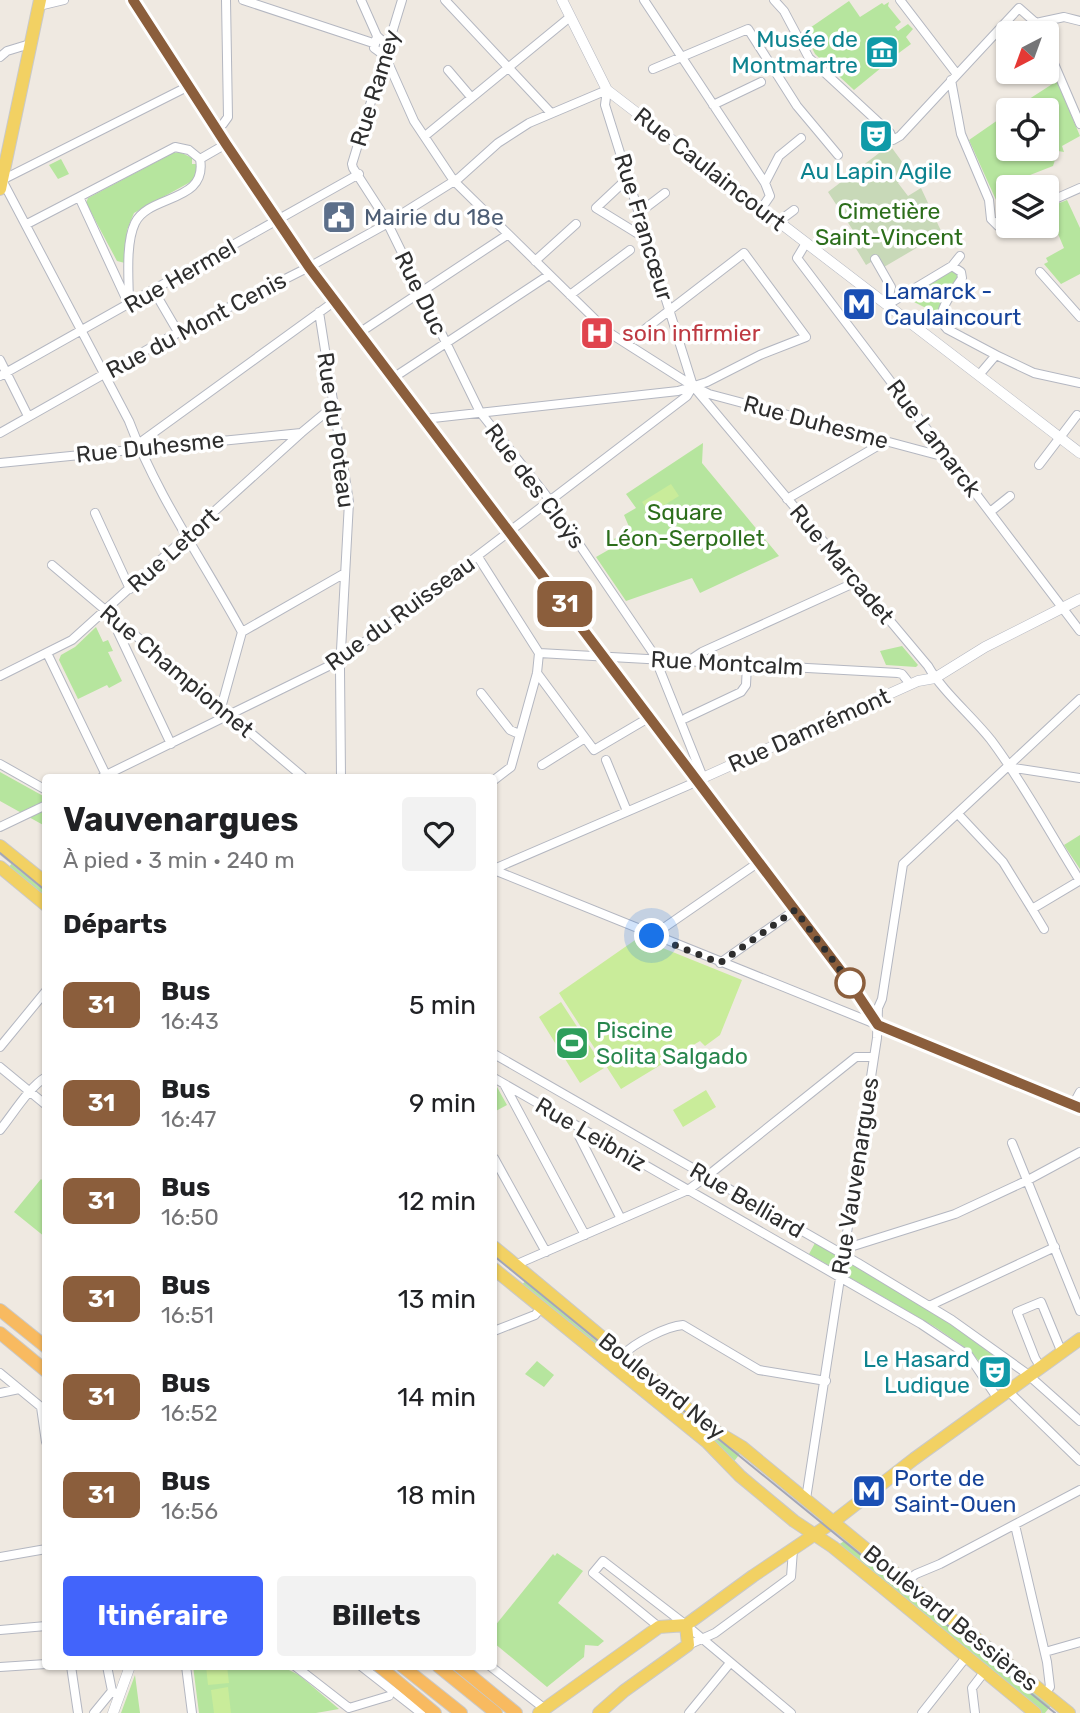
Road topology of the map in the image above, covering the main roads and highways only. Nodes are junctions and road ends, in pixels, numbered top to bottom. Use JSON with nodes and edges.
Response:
{"nodes":[{"id":1,"x":133,"y":0,"type":"edge"},
{"id":2,"x":39,"y":3,"type":"edge"},
{"id":3,"x":1,"y":185,"type":"edge"},
{"id":4,"x":0,"y":846,"type":"edge"},
{"id":5,"x":0,"y":867,"type":"edge"},
{"id":6,"x":42,"y":880,"type":"edge"},
{"id":7,"x":42,"y":902,"type":"edge"},
{"id":8,"x":1076,"y":1107,"type":"edge"},
{"id":9,"x":497,"y":1250,"type":"edge"},
{"id":10,"x":497,"y":1271,"type":"edge"},
{"id":11,"x":0,"y":1310,"type":"edge"},
{"id":12,"x":0,"y":1334,"type":"edge"},
{"id":13,"x":1080,"y":1339,"type":"edge"},
{"id":14,"x":42,"y":1344,"type":"edge"},
{"id":15,"x":42,"y":1368,"type":"edge"},
{"id":16,"x":833,"y":1522,"type":"junction"},
{"id":17,"x":814,"y":1534,"type":"junction"},
{"id":18,"x":686,"y":1625,"type":"junction"},
{"id":19,"x":384,"y":1670,"type":"edge"},
{"id":20,"x":407,"y":1670,"type":"edge"},
{"id":21,"x":443,"y":1670,"type":"edge"},
{"id":22,"x":464,"y":1670,"type":"edge"},
{"id":23,"x":542,"y":1711,"type":"edge"},
{"id":24,"x":435,"y":1713,"type":"edge"},
{"id":25,"x":461,"y":1713,"type":"edge"},
{"id":26,"x":496,"y":1713,"type":"edge"},
{"id":27,"x":516,"y":1713,"type":"edge"},
{"id":28,"x":599,"y":1713,"type":"edge"},
{"id":29,"x":1035,"y":1713,"type":"edge"},
{"id":30,"x":1069,"y":1713,"type":"edge"}],
"edges":[{"from":1,"to":8,"type":"main road"},
{"from":2,"to":3,"type":"main road"},
{"from":4,"to":6,"type":"main road"},
{"from":5,"to":7,"type":"main road"},
{"from":9,"to":16,"type":"main road","name":"Boulevard Ney"},
{"from":10,"to":17,"type":"main road","name":"Boulevard Ney"},
{"from":11,"to":14,"type":"highway"},
{"from":12,"to":15,"type":"highway"},
{"from":13,"to":16,"type":"main road"},
{"from":16,"to":17,"type":"main road"},
{"from":16,"to":30,"type":"main road","name":"Boulevard Bessières"},
{"from":17,"to":18,"type":"main road"},
{"from":17,"to":29,"type":"main road","name":"Boulevard Bessières"},
{"from":18,"to":23,"type":"main road"},
{"from":18,"to":28,"type":"main road"},
{"from":19,"to":24,"type":"highway"},
{"from":20,"to":25,"type":"highway"},
{"from":21,"to":26,"type":"highway"},
{"from":22,"to":27,"type":"highway"}]}
